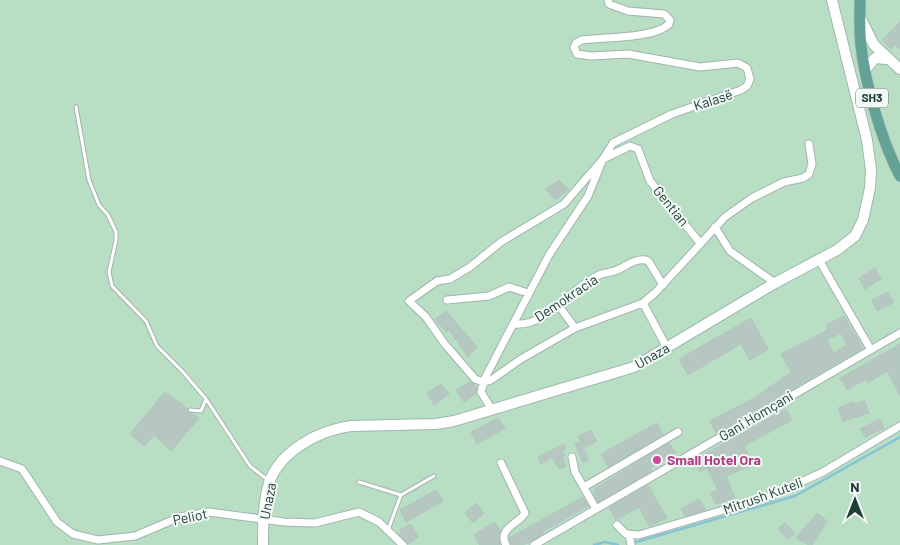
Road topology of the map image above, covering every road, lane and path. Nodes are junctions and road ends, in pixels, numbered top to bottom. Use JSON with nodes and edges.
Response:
{"nodes":[{"id":1,"x":608,"y":0,"type":"edge"},
{"id":2,"x":832,"y":0,"type":"edge"},
{"id":3,"x":860,"y":0,"type":"edge"},
{"id":4,"x":860,"y":17,"type":"junction"},
{"id":5,"x":887,"y":59,"type":"junction"},
{"id":6,"x":866,"y":69,"type":"junction"},
{"id":7,"x":900,"y":69,"type":"edge"},
{"id":8,"x":76,"y":107,"type":"dead end"},
{"id":9,"x":809,"y":144,"type":"dead end"},
{"id":10,"x":603,"y":159,"type":"junction"},
{"id":11,"x":900,"y":176,"type":"edge"},
{"id":12,"x":715,"y":226,"type":"junction"},
{"id":13,"x":700,"y":243,"type":"junction"},
{"id":14,"x":818,"y":260,"type":"junction"},
{"id":15,"x":663,"y":284,"type":"junction"},
{"id":16,"x":775,"y":284,"type":"junction"},
{"id":17,"x":528,"y":293,"type":"junction"},
{"id":18,"x":447,"y":300,"type":"dead end"},
{"id":19,"x":643,"y":303,"type":"junction"},
{"id":20,"x":559,"y":306,"type":"junction"},
{"id":21,"x":514,"y":324,"type":"junction"},
{"id":22,"x":575,"y":328,"type":"junction"},
{"id":23,"x":900,"y":333,"type":"edge"},
{"id":24,"x":667,"y":348,"type":"junction"},
{"id":25,"x":871,"y":350,"type":"junction"},
{"id":26,"x":484,"y":382,"type":"junction"},
{"id":27,"x":206,"y":399,"type":"junction"},
{"id":28,"x":190,"y":410,"type":"dead end"},
{"id":29,"x":492,"y":410,"type":"junction"},
{"id":30,"x":900,"y":426,"type":"edge"},
{"id":31,"x":678,"y":432,"type":"dead end"},
{"id":32,"x":572,"y":457,"type":"dead end"},
{"id":33,"x":0,"y":461,"type":"edge"},
{"id":34,"x":501,"y":463,"type":"dead end"},
{"id":35,"x":434,"y":476,"type":"dead end"},
{"id":36,"x":270,"y":481,"type":"junction"},
{"id":37,"x":359,"y":482,"type":"dead end"},
{"id":38,"x":584,"y":487,"type":"junction"},
{"id":39,"x":401,"y":495,"type":"junction"},
{"id":40,"x":596,"y":509,"type":"junction"},
{"id":41,"x":264,"y":519,"type":"junction"},
{"id":42,"x":617,"y":525,"type":"dead end"},
{"id":43,"x":388,"y":530,"type":"junction"},
{"id":44,"x":630,"y":534,"type":"junction"},
{"id":45,"x":263,"y":545,"type":"edge"},
{"id":46,"x":403,"y":545,"type":"edge"},
{"id":47,"x":506,"y":545,"type":"edge"},
{"id":48,"x":534,"y":545,"type":"edge"},
{"id":49,"x":631,"y":545,"type":"edge"}],
"edges":[{"from":1,"to":10,"type":"street","name":"Kalasë"},
{"from":2,"to":14,"type":"main road","name":"Unaza"},
{"from":3,"to":4,"type":"main road","number":"SH3"},
{"from":4,"to":5,"type":"main road"},
{"from":4,"to":6,"type":"main road","number":"SH3"},
{"from":5,"to":6,"type":"main road"},
{"from":5,"to":7,"type":"main road"},
{"from":6,"to":11,"type":"main road","number":"SH3"},
{"from":8,"to":27,"type":"lane"},
{"from":9,"to":12,"type":"street"},
{"from":10,"to":13,"type":"street","name":"Gentian"},
{"from":10,"to":17,"type":"street","name":"Kalasë"},
{"from":10,"to":26,"type":"street"},
{"from":12,"to":13,"type":"street"},
{"from":12,"to":16,"type":"street"},
{"from":13,"to":15,"type":"street"},
{"from":14,"to":16,"type":"main road","name":"Unaza"},
{"from":14,"to":25,"type":"street"},
{"from":15,"to":19,"type":"street"},
{"from":15,"to":20,"type":"street","name":"Demokracia"},
{"from":16,"to":24,"type":"main road","name":"Unaza"},
{"from":17,"to":18,"type":"street"},
{"from":17,"to":21,"type":"street","name":"Kalasë"},
{"from":19,"to":22,"type":"street"},
{"from":19,"to":24,"type":"street"},
{"from":20,"to":21,"type":"street","name":"Demokracia"},
{"from":20,"to":22,"type":"street"},
{"from":21,"to":26,"type":"street","name":"Kalasë"},
{"from":22,"to":26,"type":"street"},
{"from":23,"to":25,"type":"street","name":"Gani Homçani"},
{"from":24,"to":29,"type":"main road","name":"Unaza"},
{"from":25,"to":40,"type":"street","name":"Gani Homçani"},
{"from":26,"to":29,"type":"street"},
{"from":27,"to":28,"type":"lane"},
{"from":27,"to":36,"type":"lane"},
{"from":29,"to":36,"type":"main road","name":"Unaza"},
{"from":30,"to":44,"type":"street","name":"Mitrush Kuteli"},
{"from":31,"to":38,"type":"street"},
{"from":32,"to":38,"type":"street"},
{"from":33,"to":41,"type":"street","name":"Peliot"},
{"from":34,"to":47,"type":"street"},
{"from":35,"to":39,"type":"lane"},
{"from":36,"to":41,"type":"main road","name":"Unaza"},
{"from":37,"to":39,"type":"lane"},
{"from":38,"to":40,"type":"street"},
{"from":39,"to":43,"type":"lane"},
{"from":40,"to":48,"type":"street","name":"Gani Homçani"},
{"from":41,"to":43,"type":"street","name":"Peliot"},
{"from":41,"to":45,"type":"main road","name":"Unaza"},
{"from":42,"to":44,"type":"street"},
{"from":43,"to":46,"type":"street","name":"Peliot"},
{"from":44,"to":49,"type":"street"}]}
